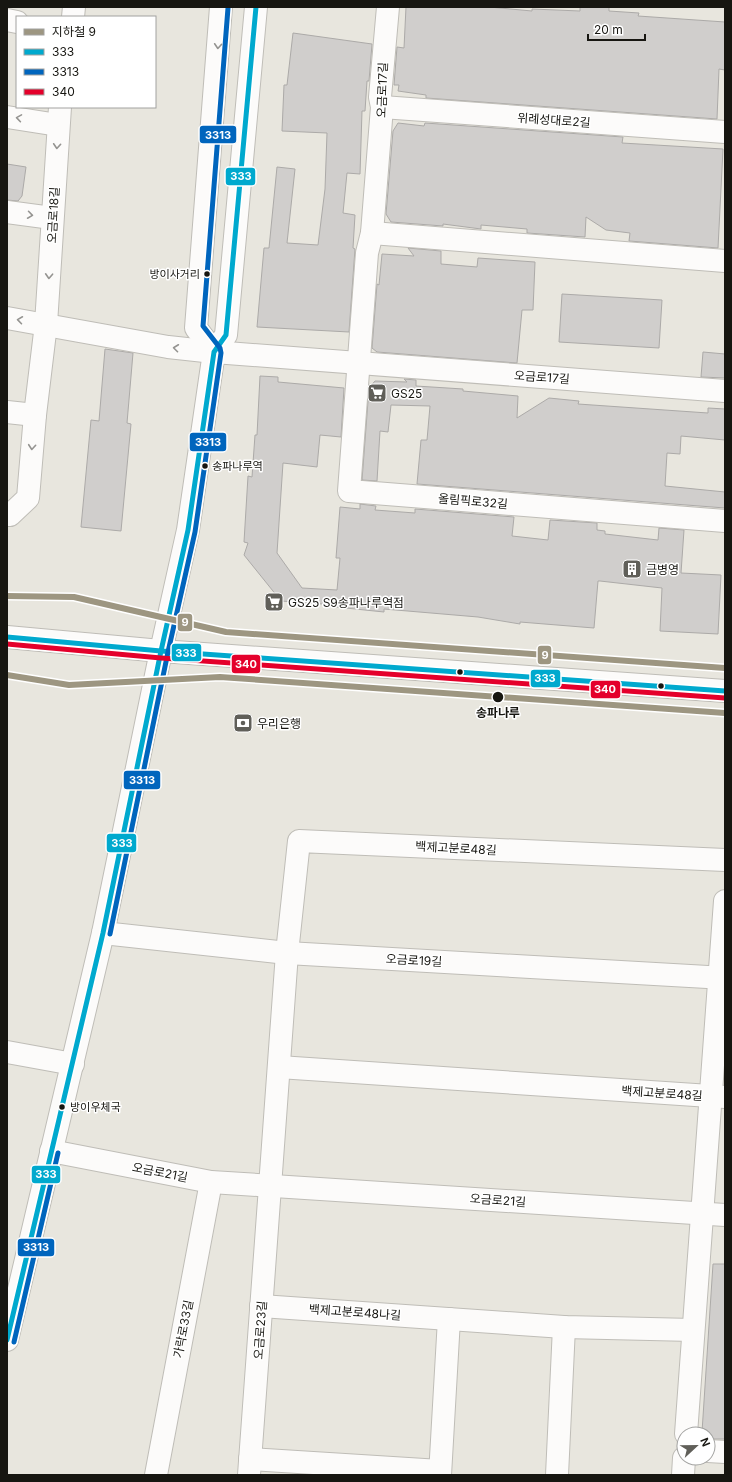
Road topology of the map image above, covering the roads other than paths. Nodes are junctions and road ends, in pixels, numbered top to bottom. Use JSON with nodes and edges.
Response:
{"nodes":[{"id":1,"x":221,"y":7,"type":"edge"},
{"id":2,"x":256,"y":7,"type":"edge"},
{"id":3,"x":388,"y":7,"type":"edge"},
{"id":4,"x":382,"y":107,"type":"junction"},
{"id":5,"x":59,"y":116,"type":"edge"},
{"id":6,"x":7,"y":117,"type":"edge"},
{"id":7,"x":725,"y":132,"type":"edge"},
{"id":8,"x":7,"y":212,"type":"edge"},
{"id":9,"x":52,"y":218,"type":"junction"},
{"id":10,"x":372,"y":233,"type":"junction"},
{"id":11,"x":725,"y":261,"type":"edge"},
{"id":12,"x":7,"y":318,"type":"edge"},
{"id":13,"x":46,"y":324,"type":"junction"},
{"id":14,"x":214,"y":352,"type":"junction"},
{"id":15,"x":359,"y":364,"type":"junction"},
{"id":16,"x":725,"y":391,"type":"edge"},
{"id":17,"x":7,"y":412,"type":"edge"},
{"id":18,"x":35,"y":415,"type":"junction"},
{"id":19,"x":8,"y":514,"type":"edge"},
{"id":20,"x":725,"y":521,"type":"edge"},
{"id":21,"x":7,"y":637,"type":"edge"},
{"id":22,"x":161,"y":651,"type":"junction"},
{"id":23,"x":725,"y":692,"type":"edge"},
{"id":24,"x":725,"y":860,"type":"edge"},
{"id":25,"x":725,"y":901,"type":"edge"},
{"id":26,"x":103,"y":933,"type":"junction"},
{"id":27,"x":287,"y":953,"type":"junction"},
{"id":28,"x":722,"y":978,"type":"edge"},
{"id":29,"x":7,"y":1052,"type":"edge"},
{"id":30,"x":72,"y":1064,"type":"junction"},
{"id":31,"x":279,"y":1067,"type":"junction"},
{"id":32,"x":718,"y":1096,"type":"edge"},
{"id":33,"x":51,"y":1151,"type":"junction"},
{"id":34,"x":211,"y":1182,"type":"junction"},
{"id":35,"x":270,"y":1185,"type":"junction"},
{"id":36,"x":701,"y":1214,"type":"junction"},
{"id":37,"x":725,"y":1215,"type":"edge"},
{"id":38,"x":261,"y":1306,"type":"junction"},
{"id":39,"x":449,"y":1319,"type":"junction"},
{"id":40,"x":564,"y":1327,"type":"junction"},
{"id":41,"x":694,"y":1330,"type":"junction"},
{"id":42,"x":7,"y":1340,"type":"edge"},
{"id":43,"x":687,"y":1426,"type":"edge"},
{"id":44,"x":250,"y":1467,"type":"edge"},
{"id":45,"x":440,"y":1473,"type":"edge"},
{"id":46,"x":156,"y":1475,"type":"edge"},
{"id":47,"x":557,"y":1475,"type":"edge"}],
"edges":[{"from":1,"to":14,"type":"street","one_way":true},
{"from":2,"to":14,"type":"street"},
{"from":3,"to":4,"type":"street","name":"오금로17길"},
{"from":4,"to":7,"type":"street","name":"위례성대로2길"},
{"from":4,"to":10,"type":"street","name":"오금로17길"},
{"from":5,"to":6,"type":"street","one_way":true},
{"from":5,"to":9,"type":"street","name":"오금로18길","one_way":true},
{"from":8,"to":9,"type":"street","one_way":true},
{"from":9,"to":13,"type":"street","name":"오금로18길","one_way":true},
{"from":10,"to":11,"type":"street"},
{"from":10,"to":15,"type":"street","name":"오금로17길"},
{"from":13,"to":12,"type":"street","one_way":true},
{"from":14,"to":13,"type":"street","one_way":true},
{"from":13,"to":18,"type":"street","name":"오금로18길"},
{"from":14,"to":15,"type":"street","name":"오금로17길"},
{"from":14,"to":22,"type":"street"},
{"from":15,"to":16,"type":"street","name":"오금로17길"},
{"from":15,"to":20,"type":"street","name":"올림픽로32길"},
{"from":17,"to":18,"type":"street"},
{"from":18,"to":19,"type":"street","name":"오금로18길","one_way":true},
{"from":21,"to":22,"type":"street"},
{"from":22,"to":23,"type":"street"},
{"from":22,"to":26,"type":"street"},
{"from":24,"to":27,"type":"street","name":"백제고분로48길"},
{"from":25,"to":28,"type":"street","name":"백제고분로48길"},
{"from":26,"to":27,"type":"street","name":"오금로19길"},
{"from":26,"to":30,"type":"street"},
{"from":27,"to":28,"type":"street","name":"오금로19길"},
{"from":27,"to":31,"type":"street"},
{"from":28,"to":32,"type":"street","name":"백제고분로48길"},
{"from":29,"to":30,"type":"street"},
{"from":30,"to":33,"type":"street"},
{"from":31,"to":32,"type":"street","name":"백제고분로48길"},
{"from":31,"to":35,"type":"street"},
{"from":32,"to":36,"type":"street","name":"백제고분로48길"},
{"from":33,"to":34,"type":"street","name":"오금로21길"},
{"from":33,"to":42,"type":"street"},
{"from":34,"to":35,"type":"street","name":"오금로21길"},
{"from":34,"to":46,"type":"street","name":"가락로33길"},
{"from":35,"to":36,"type":"street","name":"오금로21길"},
{"from":35,"to":38,"type":"street","name":"오금로23길"},
{"from":36,"to":37,"type":"street","name":"오금로21길"},
{"from":36,"to":41,"type":"street","name":"백제고분로48길"},
{"from":38,"to":39,"type":"street","name":"백제고분로48나길"},
{"from":38,"to":44,"type":"street","name":"오금로23길"},
{"from":39,"to":40,"type":"street","name":"백제고분로48나길"},
{"from":39,"to":45,"type":"street"},
{"from":40,"to":41,"type":"street","name":"백제고분로48나길"},
{"from":40,"to":47,"type":"street"},
{"from":41,"to":43,"type":"street","name":"백제고분로48길"},
{"from":44,"to":45,"type":"street"}]}
